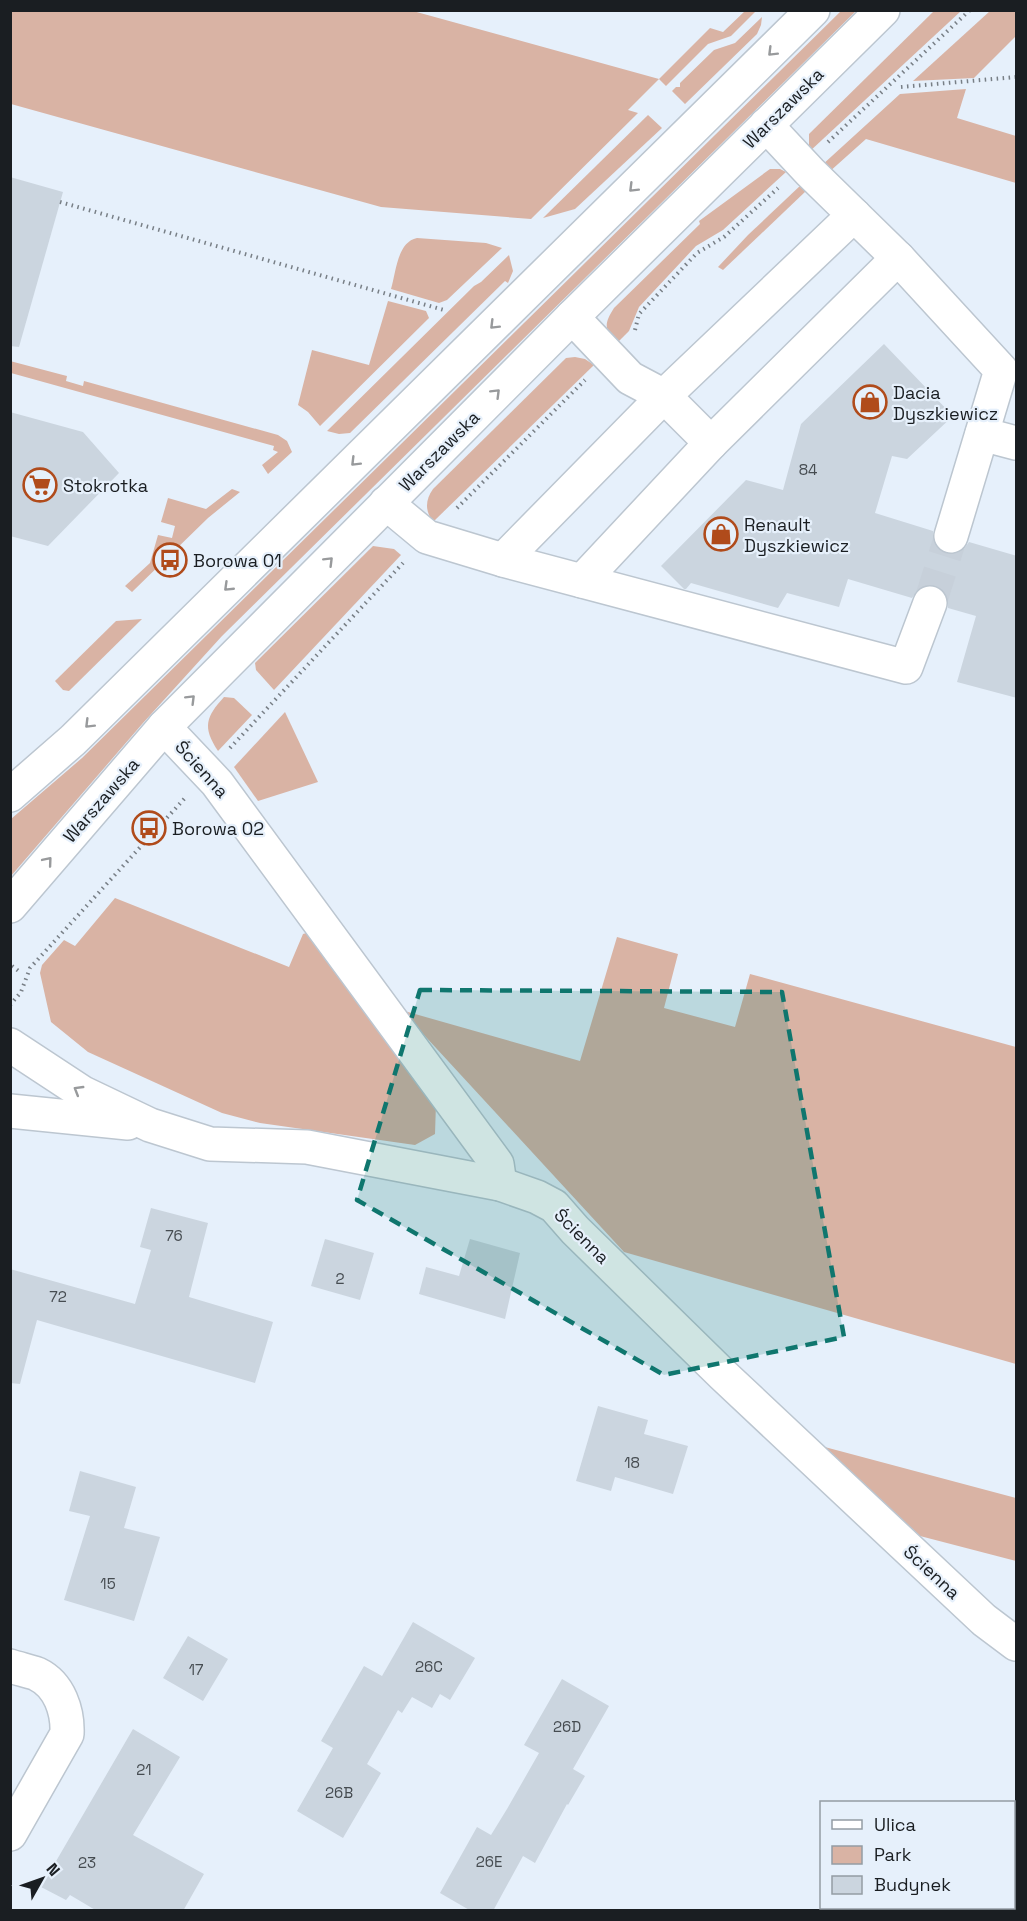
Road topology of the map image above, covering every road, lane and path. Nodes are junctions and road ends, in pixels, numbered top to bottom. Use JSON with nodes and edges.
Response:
{"nodes":[{"id":1,"x":813,"y":10,"type":"edge"},
{"id":2,"x":883,"y":10,"type":"edge"},
{"id":3,"x":1017,"y":77,"type":"edge"},
{"id":4,"x":901,"y":87,"type":"dead end"},
{"id":5,"x":766,"y":125,"type":"junction"},
{"id":6,"x":60,"y":202,"type":"dead end"},
{"id":7,"x":854,"y":215,"type":"junction"},
{"id":8,"x":898,"y":258,"type":"junction"},
{"id":9,"x":444,"y":310,"type":"dead end"},
{"id":10,"x":572,"y":317,"type":"junction"},
{"id":11,"x":664,"y":396,"type":"junction"},
{"id":12,"x":982,"y":434,"type":"junction"},
{"id":13,"x":711,"y":443,"type":"junction"},
{"id":14,"x":1017,"y":443,"type":"edge"},
{"id":15,"x":386,"y":503,"type":"junction"},
{"id":16,"x":951,"y":536,"type":"tunnel mouth"},
{"id":17,"x":503,"y":560,"type":"junction"},
{"id":18,"x":582,"y":581,"type":"junction"},
{"id":19,"x":930,"y":603,"type":"tunnel mouth"},
{"id":20,"x":164,"y":727,"type":"junction"},
{"id":21,"x":10,"y":795,"type":"edge"},
{"id":22,"x":189,"y":795,"type":"dead end"},
{"id":23,"x":10,"y":906,"type":"edge"},
{"id":24,"x":12,"y":966,"type":"dead end"},
{"id":25,"x":20,"y":972,"type":"dead end"},
{"id":26,"x":10,"y":1005,"type":"edge"},
{"id":27,"x":10,"y":1045,"type":"edge"},
{"id":28,"x":10,"y":1111,"type":"edge"},
{"id":29,"x":150,"y":1125,"type":"junction"},
{"id":30,"x":500,"y":1184,"type":"junction"},
{"id":31,"x":1017,"y":1644,"type":"edge"},
{"id":32,"x":10,"y":1666,"type":"edge"},
{"id":33,"x":10,"y":1834,"type":"edge"}],
"edges":[{"from":1,"to":21,"type":"main road","one_way":true},
{"from":2,"to":5,"type":"main road","name":"Warszawska"},
{"from":3,"to":4,"type":"path"},
{"from":5,"to":7,"type":"main road"},
{"from":5,"to":10,"type":"main road","name":"Warszawska"},
{"from":6,"to":9,"type":"path"},
{"from":7,"to":8,"type":"main road"},
{"from":7,"to":11,"type":"main road"},
{"from":8,"to":12,"type":"main road"},
{"from":8,"to":13,"type":"main road"},
{"from":10,"to":11,"type":"main road"},
{"from":15,"to":10,"type":"main road","name":"Warszawska","one_way":true},
{"from":11,"to":13,"type":"main road"},
{"from":11,"to":17,"type":"main road"},
{"from":12,"to":14,"type":"main road"},
{"from":12,"to":16,"type":"main road"},
{"from":13,"to":18,"type":"main road"},
{"from":15,"to":17,"type":"main road"},
{"from":20,"to":15,"type":"main road","name":"Warszawska","one_way":true},
{"from":17,"to":18,"type":"main road"},
{"from":18,"to":19,"type":"main road"},
{"from":23,"to":20,"type":"main road","name":"Warszawska","one_way":true},
{"from":20,"to":30,"type":"main road","name":"Ścienna"},
{"from":22,"to":26,"type":"path"},
{"from":24,"to":25,"type":"path"},
{"from":29,"to":27,"type":"main road","one_way":true},
{"from":28,"to":29,"type":"main road"},
{"from":29,"to":30,"type":"main road"},
{"from":30,"to":31,"type":"main road","name":"Ścienna"},
{"from":32,"to":33,"type":"main road"}]}
